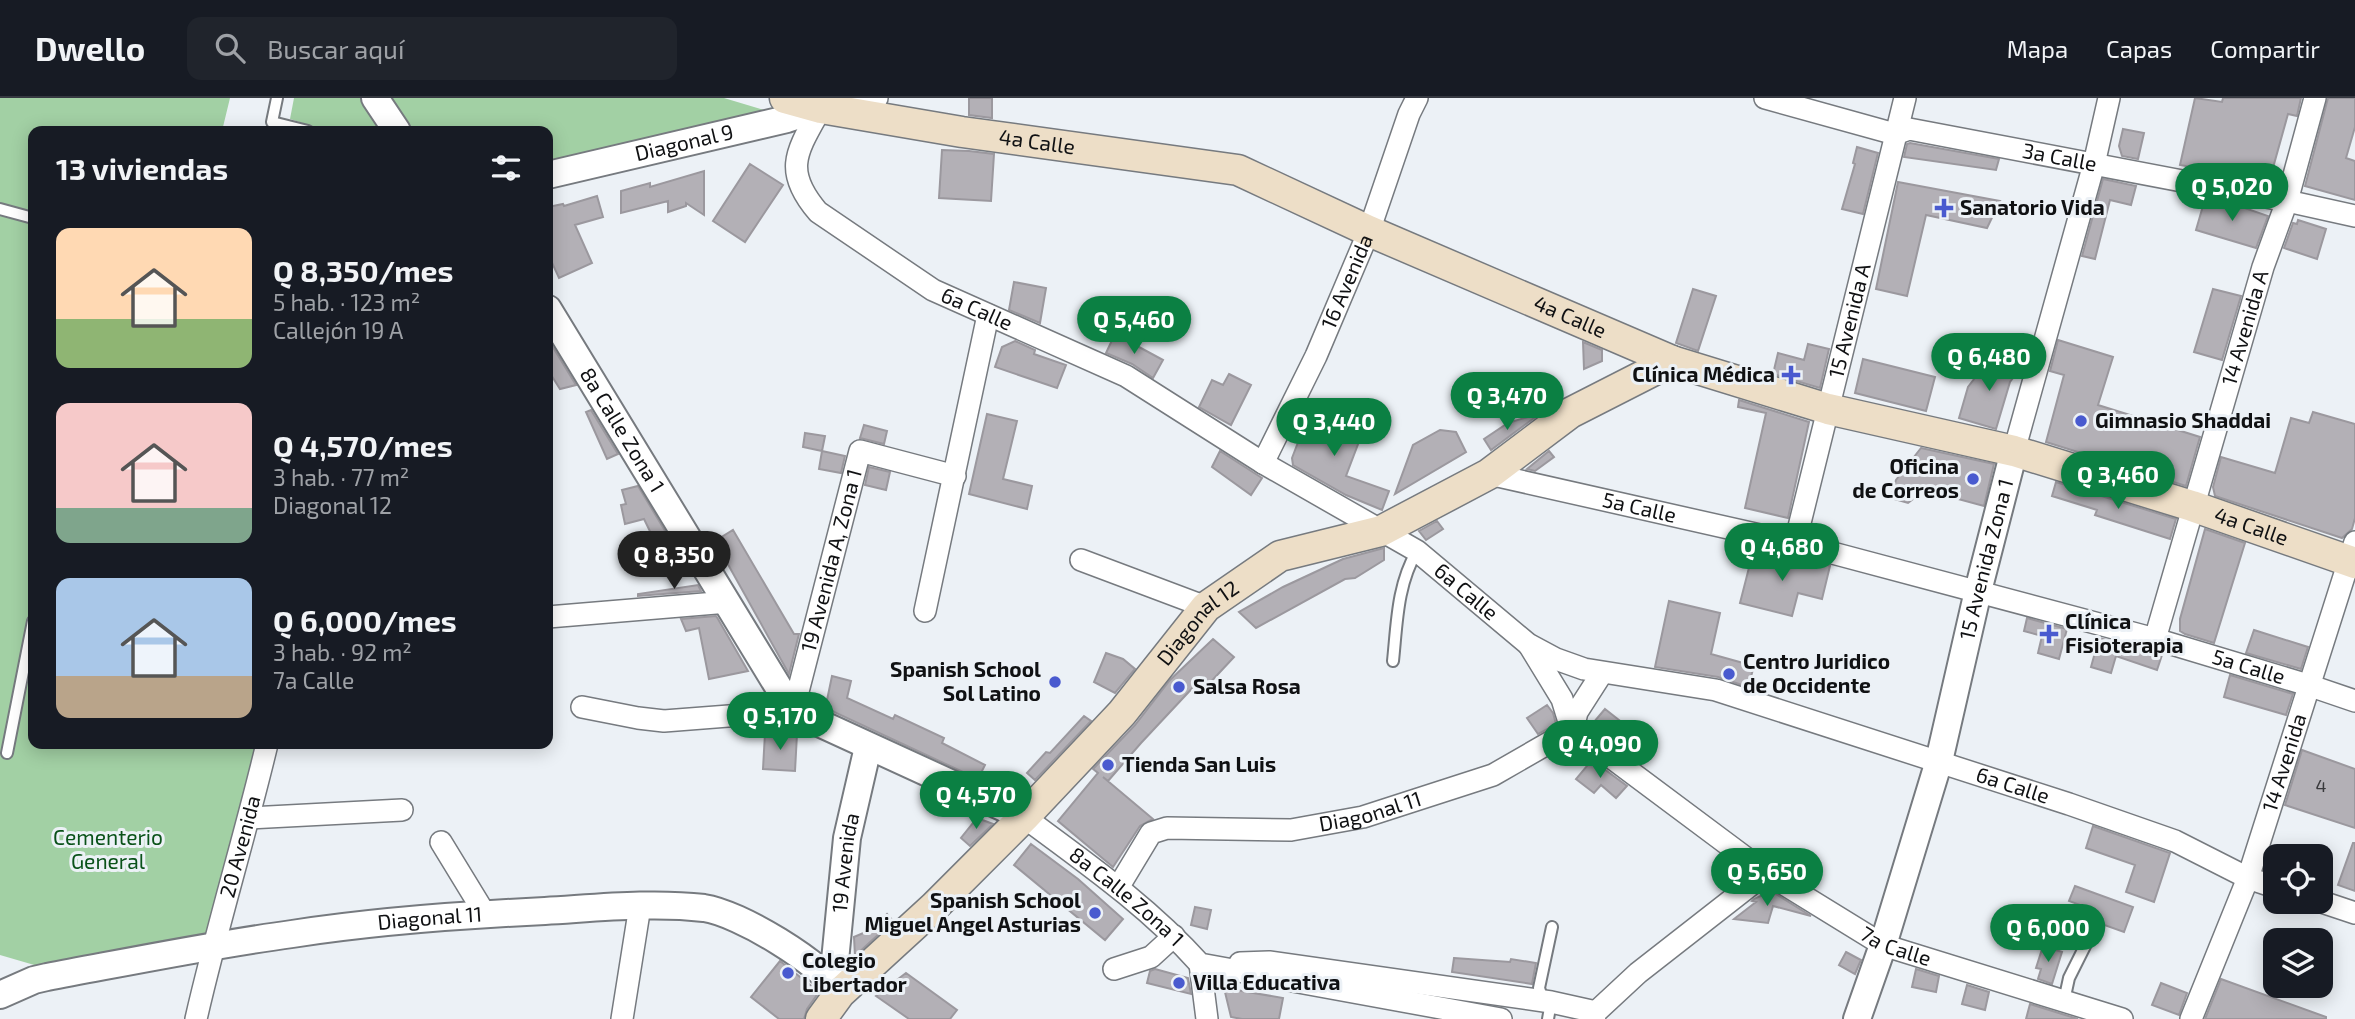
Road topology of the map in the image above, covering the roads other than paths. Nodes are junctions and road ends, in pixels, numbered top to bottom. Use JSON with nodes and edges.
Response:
{"nodes":[{"id":1,"x":277,"y":98,"type":"edge"},
{"id":2,"x":785,"y":98,"type":"edge"},
{"id":3,"x":877,"y":98,"type":"edge"},
{"id":4,"x":1417,"y":98,"type":"edge"},
{"id":5,"x":1766,"y":98,"type":"edge"},
{"id":6,"x":1905,"y":98,"type":"edge"},
{"id":7,"x":2109,"y":98,"type":"edge"},
{"id":8,"x":2315,"y":98,"type":"edge"},
{"id":9,"x":371,"y":99,"type":"edge"},
{"id":10,"x":821,"y":108,"type":"junction"},
{"id":11,"x":288,"y":126,"type":"edge"},
{"id":12,"x":393,"y":126,"type":"edge"},
{"id":13,"x":1895,"y":134,"type":"junction"},
{"id":14,"x":2094,"y":164,"type":"junction"},
{"id":15,"x":553,"y":174,"type":"edge"},
{"id":16,"x":2287,"y":201,"type":"junction"},
{"id":17,"x":0,"y":209,"type":"edge"},
{"id":18,"x":2355,"y":216,"type":"edge"},
{"id":19,"x":28,"y":217,"type":"edge"},
{"id":20,"x":1369,"y":232,"type":"junction"},
{"id":21,"x":988,"y":315,"type":"junction"},
{"id":22,"x":553,"y":317,"type":"edge"},
{"id":23,"x":1672,"y":360,"type":"junction"},
{"id":24,"x":1828,"y":409,"type":"junction"},
{"id":25,"x":2014,"y":451,"type":"junction"},
{"id":26,"x":1263,"y":463,"type":"junction"},
{"id":27,"x":1489,"y":474,"type":"junction"},
{"id":28,"x":955,"y":476,"type":"junction"},
{"id":29,"x":2192,"y":506,"type":"junction"},
{"id":30,"x":1381,"y":531,"type":"junction"},
{"id":31,"x":1795,"y":542,"type":"junction"},
{"id":32,"x":1418,"y":551,"type":"junction"},
{"id":33,"x":2353,"y":556,"type":"edge"},
{"id":34,"x":1081,"y":560,"type":"dead end"},
{"id":35,"x":1978,"y":591,"type":"junction"},
{"id":36,"x":728,"y":602,"type":"junction"},
{"id":37,"x":1206,"y":607,"type":"junction"},
{"id":38,"x":925,"y":611,"type":"dead end"},
{"id":39,"x":553,"y":617,"type":"edge"},
{"id":40,"x":2155,"y":639,"type":"junction"},
{"id":41,"x":1528,"y":643,"type":"junction"},
{"id":42,"x":28,"y":646,"type":"edge"},
{"id":43,"x":1393,"y":661,"type":"dead end"},
{"id":44,"x":1601,"y":673,"type":"junction"},
{"id":45,"x":2308,"y":685,"type":"junction"},
{"id":46,"x":2355,"y":702,"type":"edge"},
{"id":47,"x":582,"y":707,"type":"dead end"},
{"id":48,"x":793,"y":711,"type":"junction"},
{"id":49,"x":1573,"y":729,"type":"junction"},
{"id":50,"x":868,"y":747,"type":"junction"},
{"id":51,"x":266,"y":749,"type":"edge"},
{"id":52,"x":7,"y":753,"type":"dead end"},
{"id":53,"x":1939,"y":761,"type":"junction"},
{"id":54,"x":402,"y":810,"type":"dead end"},
{"id":55,"x":1024,"y":817,"type":"junction"},
{"id":56,"x":249,"y":818,"type":"junction"},
{"id":57,"x":441,"y":842,"type":"dead end"},
{"id":58,"x":1766,"y":873,"type":"junction"},
{"id":59,"x":2248,"y":878,"type":"junction"},
{"id":60,"x":2263,"y":883,"type":"edge"},
{"id":61,"x":1119,"y":886,"type":"junction"},
{"id":62,"x":640,"y":906,"type":"junction"},
{"id":63,"x":2333,"y":906,"type":"edge"},
{"id":64,"x":2355,"y":913,"type":"edge"},
{"id":65,"x":485,"y":914,"type":"junction"},
{"id":66,"x":1552,"y":927,"type":"dead end"},
{"id":67,"x":2091,"y":934,"type":"dead end"},
{"id":68,"x":1174,"y":936,"type":"junction"},
{"id":69,"x":1883,"y":945,"type":"junction"},
{"id":70,"x":213,"y":947,"type":"junction"},
{"id":71,"x":1200,"y":964,"type":"junction"},
{"id":72,"x":1114,"y":969,"type":"dead end"},
{"id":73,"x":837,"y":987,"type":"junction"},
{"id":74,"x":0,"y":995,"type":"edge"},
{"id":75,"x":2064,"y":1001,"type":"junction"},
{"id":76,"x":1549,"y":1011,"type":"edge"},
{"id":77,"x":1595,"y":1015,"type":"edge"},
{"id":78,"x":1856,"y":1016,"type":"edge"},
{"id":79,"x":196,"y":1019,"type":"edge"},
{"id":80,"x":622,"y":1019,"type":"edge"},
{"id":81,"x":821,"y":1019,"type":"edge"},
{"id":82,"x":1207,"y":1019,"type":"edge"},
{"id":83,"x":1501,"y":1019,"type":"edge"},
{"id":84,"x":2122,"y":1019,"type":"edge"},
{"id":85,"x":2191,"y":1019,"type":"edge"}],
"edges":[{"from":1,"to":11,"type":"lane"},
{"from":2,"to":10,"type":"main road","name":"4a Calle"},
{"from":3,"to":10,"type":"street"},
{"from":4,"to":20,"type":"street","name":"16 Avenida"},
{"from":5,"to":13,"type":"street","name":"3a Calle"},
{"from":6,"to":13,"type":"street","name":"15 Avenida A"},
{"from":7,"to":14,"type":"street","name":"15 Avenida Zona 1"},
{"from":8,"to":16,"type":"street","name":"14 Avenida A"},
{"from":9,"to":12,"type":"street"},
{"from":10,"to":15,"type":"street","name":"Diagonal 9"},
{"from":10,"to":20,"type":"main road","name":"4a Calle"},
{"from":10,"to":21,"type":"street","name":"6a Calle"},
{"from":13,"to":14,"type":"street","name":"3a Calle"},
{"from":13,"to":24,"type":"street","name":"15 Avenida A"},
{"from":14,"to":16,"type":"street","name":"3a Calle"},
{"from":14,"to":25,"type":"street","name":"15 Avenida Zona 1"},
{"from":16,"to":18,"type":"street","name":"3a Calle"},
{"from":16,"to":29,"type":"street","name":"14 Avenida A"},
{"from":17,"to":19,"type":"lane"},
{"from":20,"to":23,"type":"main road","name":"4a Calle"},
{"from":20,"to":26,"type":"street","name":"16 Avenida"},
{"from":21,"to":26,"type":"street","name":"6a Calle"},
{"from":21,"to":28,"type":"street"},
{"from":22,"to":36,"type":"street","name":"8a Calle Zona 1"},
{"from":23,"to":24,"type":"main road","name":"4a Calle"},
{"from":23,"to":27,"type":"main road","name":"Diagonal 12"},
{"from":24,"to":25,"type":"main road","name":"4a Calle"},
{"from":24,"to":31,"type":"street","name":"15 Avenida A"},
{"from":25,"to":29,"type":"main road","name":"4a Calle"},
{"from":25,"to":35,"type":"street","name":"15 Avenida Zona 1"},
{"from":26,"to":30,"type":"street","name":"6a Calle"},
{"from":27,"to":30,"type":"main road","name":"Diagonal 12"},
{"from":27,"to":31,"type":"street","name":"5a Calle"},
{"from":28,"to":38,"type":"street"},
{"from":28,"to":48,"type":"street","name":"19 Avenida A, Zona 1"},
{"from":29,"to":33,"type":"main road","name":"4a Calle"},
{"from":29,"to":40,"type":"street","name":"14 Avenida A"},
{"from":30,"to":32,"type":"street","name":"6a Calle"},
{"from":30,"to":37,"type":"main road","name":"Diagonal 12"},
{"from":31,"to":35,"type":"street","name":"5a Calle"},
{"from":32,"to":41,"type":"street","name":"6a Calle"},
{"from":32,"to":43,"type":"lane"},
{"from":33,"to":45,"type":"street","name":"14 Avenida"},
{"from":34,"to":37,"type":"street"},
{"from":35,"to":40,"type":"street","name":"5a Calle"},
{"from":35,"to":53,"type":"street","name":"15 Avenida Zona 1"},
{"from":36,"to":39,"type":"street"},
{"from":36,"to":48,"type":"street","name":"8a Calle Zona 1"},
{"from":37,"to":55,"type":"main road","name":"Diagonal 12"},
{"from":40,"to":45,"type":"street","name":"5a Calle"},
{"from":41,"to":44,"type":"street","name":"6a Calle"},
{"from":41,"to":49,"type":"street"},
{"from":42,"to":52,"type":"lane"},
{"from":44,"to":49,"type":"street"},
{"from":44,"to":53,"type":"street","name":"6a Calle"},
{"from":45,"to":46,"type":"street","name":"5a Calle"},
{"from":45,"to":59,"type":"street","name":"14 Avenida"},
{"from":47,"to":48,"type":"street"},
{"from":48,"to":50,"type":"street","name":"8a Calle Zona 1"},
{"from":49,"to":58,"type":"street","name":"7a Calle"},
{"from":49,"to":61,"type":"street","name":"Diagonal 11"},
{"from":50,"to":55,"type":"street","name":"8a Calle Zona 1"},
{"from":50,"to":73,"type":"street","name":"19 Avenida"},
{"from":51,"to":56,"type":"street","name":"20 Avenida"},
{"from":53,"to":59,"type":"street","name":"6a Calle"},
{"from":53,"to":69,"type":"street","name":"15 Avenida Zona 1"},
{"from":54,"to":56,"type":"street"},
{"from":55,"to":61,"type":"street","name":"8a Calle Zona 1"},
{"from":55,"to":73,"type":"main road","name":"Diagonal 12"},
{"from":56,"to":70,"type":"street","name":"20 Avenida"},
{"from":57,"to":65,"type":"street"},
{"from":58,"to":69,"type":"street","name":"7a Calle"},
{"from":58,"to":77,"type":"street"},
{"from":59,"to":60,"type":"street","name":"6a Calle"},
{"from":59,"to":85,"type":"street","name":"14 Avenida"},
{"from":61,"to":68,"type":"street","name":"8a Calle Zona 1"},
{"from":62,"to":65,"type":"street","name":"Diagonal 11"},
{"from":62,"to":73,"type":"street","name":"Diagonal 11"},
{"from":62,"to":80,"type":"street"},
{"from":63,"to":64,"type":"street"},
{"from":65,"to":70,"type":"street","name":"Diagonal 11"},
{"from":66,"to":76,"type":"lane"},
{"from":67,"to":75,"type":"lane"},
{"from":68,"to":71,"type":"street","name":"8a Calle Zona 1"},
{"from":68,"to":72,"type":"street"},
{"from":69,"to":75,"type":"street","name":"7a Calle"},
{"from":69,"to":78,"type":"street","name":"15 Avenida Zona 1"},
{"from":70,"to":74,"type":"street","name":"Diagonal 11"},
{"from":70,"to":79,"type":"street","name":"20 Avenida"},
{"from":71,"to":76,"type":"street","name":"8a Calle Zona 1"},
{"from":71,"to":82,"type":"street"},
{"from":71,"to":83,"type":"street","name":"8a Calle Zona 1"},
{"from":73,"to":81,"type":"main road","name":"Diagonal 12"},
{"from":75,"to":84,"type":"street","name":"7a Calle"},
{"from":76,"to":77,"type":"street","name":"8a Calle Zona 1"}]}
